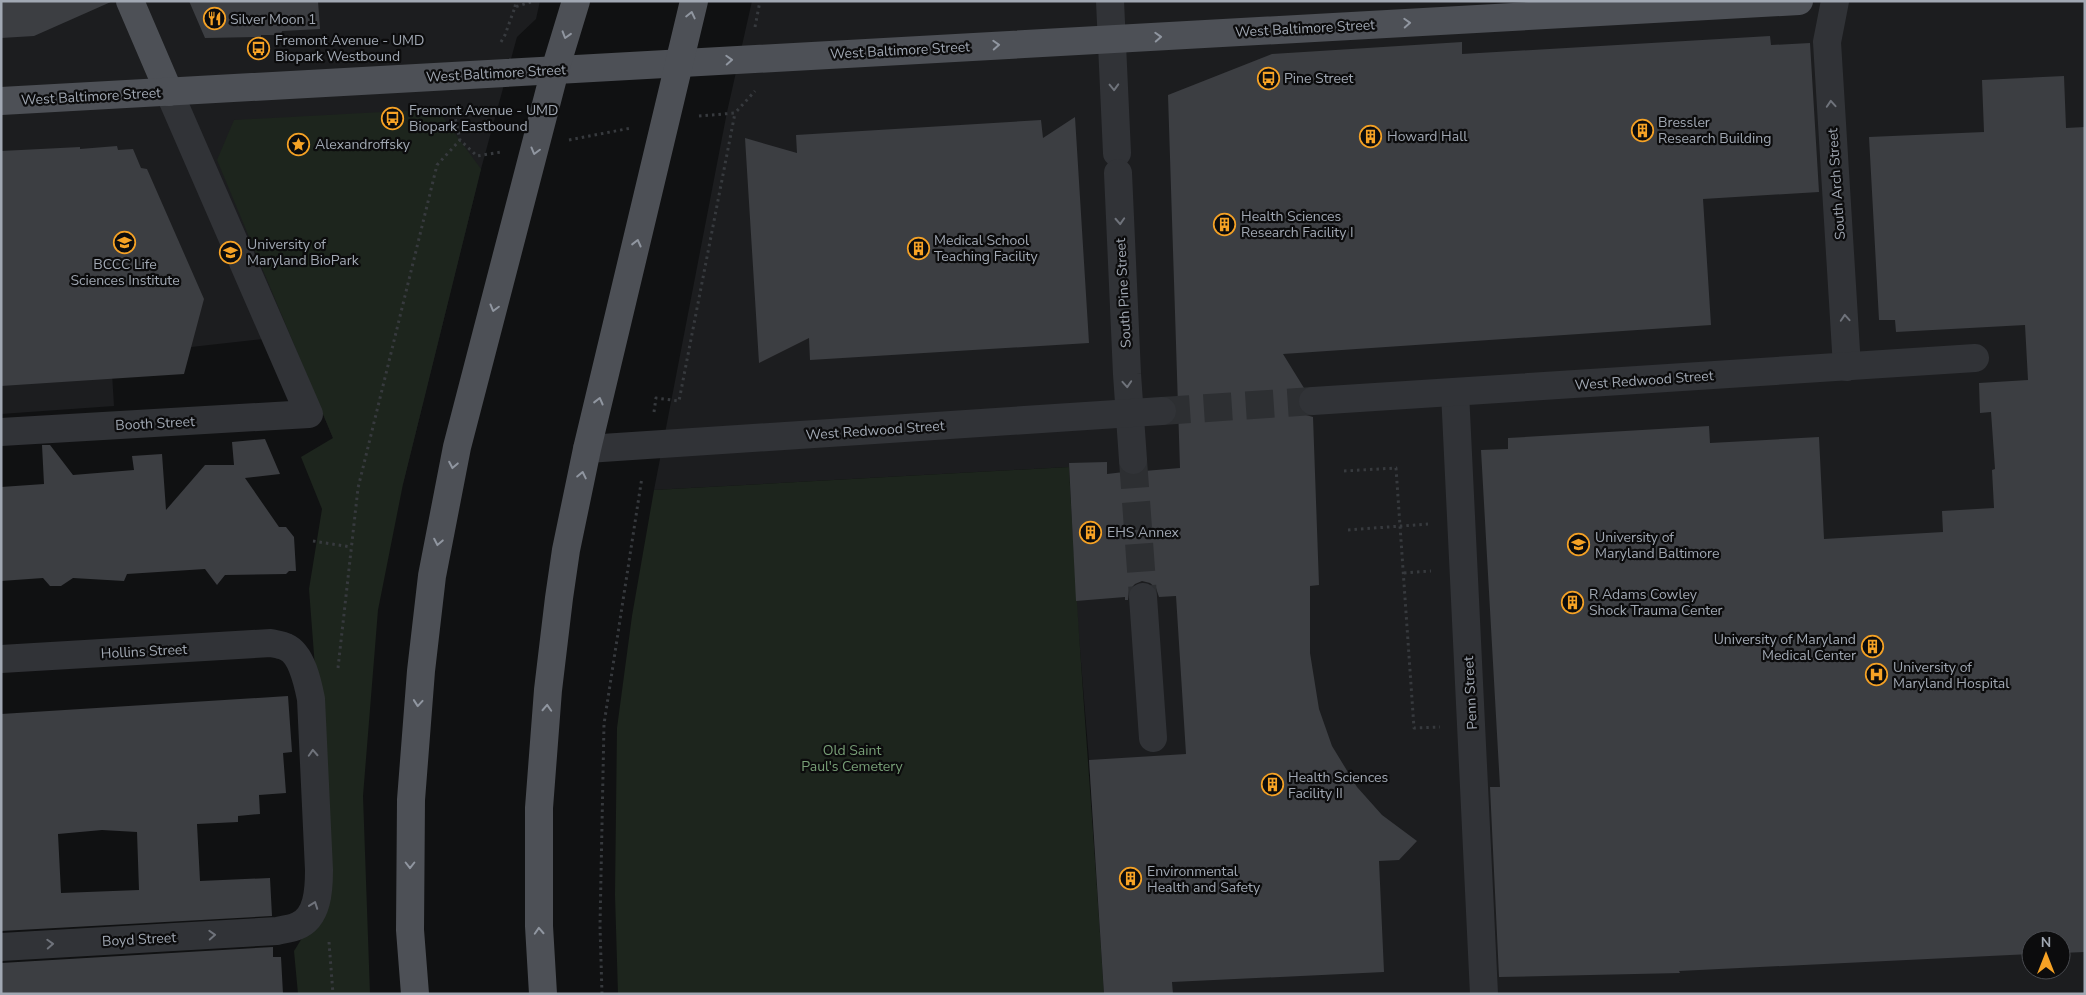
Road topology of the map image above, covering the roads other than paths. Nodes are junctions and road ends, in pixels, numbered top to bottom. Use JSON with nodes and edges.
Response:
{"nodes":[{"id":1,"x":130,"y":1,"type":"edge"},
{"id":2,"x":576,"y":1,"type":"edge"},
{"id":3,"x":694,"y":1,"type":"edge"},
{"id":4,"x":1110,"y":1,"type":"edge"},
{"id":5,"x":1799,"y":1,"type":"edge"},
{"id":6,"x":1835,"y":1,"type":"edge"},
{"id":7,"x":1112,"y":39,"type":"junction"},
{"id":8,"x":680,"y":63,"type":"junction"},
{"id":9,"x":555,"y":70,"type":"junction"},
{"id":10,"x":169,"y":92,"type":"junction"},
{"id":11,"x":1,"y":101,"type":"edge"},
{"id":12,"x":1975,"y":358,"type":"dead end"},
{"id":13,"x":1847,"y":367,"type":"junction"},
{"id":14,"x":1455,"y":392,"type":"junction"},
{"id":15,"x":1313,"y":401,"type":"tunnel mouth"},
{"id":16,"x":1162,"y":411,"type":"tunnel mouth"},
{"id":17,"x":1129,"y":413,"type":"junction"},
{"id":18,"x":1,"y":432,"type":"edge"},
{"id":19,"x":587,"y":448,"type":"junction"},
{"id":20,"x":1133,"y":460,"type":"tunnel mouth"},
{"id":21,"x":1143,"y":597,"type":"tunnel mouth"},
{"id":22,"x":287,"y":647,"type":"joint"},
{"id":23,"x":1,"y":659,"type":"edge"},
{"id":24,"x":1153,"y":738,"type":"dead end"},
{"id":25,"x":1,"y":947,"type":"edge"},
{"id":26,"x":415,"y":994,"type":"edge"},
{"id":27,"x":544,"y":994,"type":"edge"},
{"id":28,"x":1484,"y":994,"type":"edge"}],
"edges":[{"from":1,"to":10,"type":"main road"},
{"from":2,"to":9,"type":"main road","one_way":true},
{"from":8,"to":3,"type":"main road","one_way":true},
{"from":4,"to":7,"type":"street","name":"South Pine Street"},
{"from":7,"to":5,"type":"main road","name":"West Baltimore Street","one_way":true},
{"from":13,"to":6,"type":"street","name":"South Arch Street","one_way":true},
{"from":8,"to":7,"type":"main road","name":"West Baltimore Street","one_way":true},
{"from":7,"to":17,"type":"street","name":"South Pine Street","one_way":true},
{"from":8,"to":9,"type":"main road","name":"West Baltimore Street"},
{"from":19,"to":8,"type":"main road","one_way":true},
{"from":9,"to":10,"type":"main road","name":"West Baltimore Street"},
{"from":9,"to":26,"type":"main road","one_way":true},
{"from":10,"to":11,"type":"main road","name":"West Baltimore Street"},
{"from":10,"to":18,"type":"street","name":"Booth Street"},
{"from":12,"to":13,"type":"street","name":"West Redwood Street"},
{"from":13,"to":14,"type":"street","name":"West Redwood Street"},
{"from":14,"to":15,"type":"street","name":"West Redwood Street"},
{"from":14,"to":28,"type":"street","name":"Penn Street"},
{"from":16,"to":17,"type":"street","name":"West Redwood Street"},
{"from":17,"to":19,"type":"street","name":"West Redwood Street"},
{"from":17,"to":20,"type":"street","name":"South Pine Street"},
{"from":27,"to":19,"type":"main road","one_way":true},
{"from":21,"to":24,"type":"street"},
{"from":22,"to":23,"type":"street","name":"Hollins Street"},
{"from":25,"to":22,"type":"street","name":"Boyd Street","one_way":true}]}
